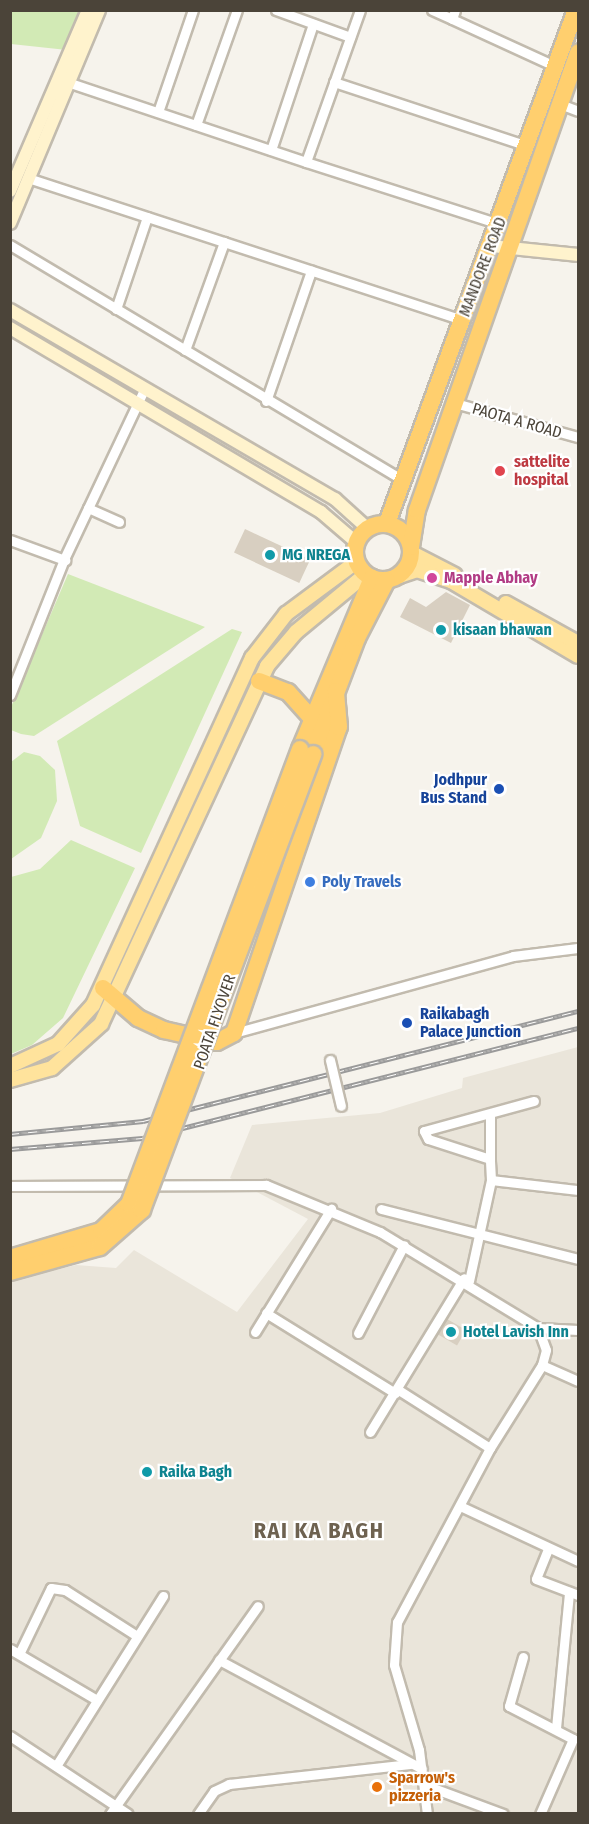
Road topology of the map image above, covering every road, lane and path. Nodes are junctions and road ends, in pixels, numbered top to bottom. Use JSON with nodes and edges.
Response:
{"nodes":[{"id":1,"x":88,"y":10,"type":"edge"},
{"id":2,"x":99,"y":10,"type":"edge"},
{"id":3,"x":193,"y":10,"type":"edge"},
{"id":4,"x":237,"y":10,"type":"edge"},
{"id":5,"x":276,"y":10,"type":"edge"},
{"id":6,"x":360,"y":10,"type":"edge"},
{"id":7,"x":432,"y":10,"type":"edge"},
{"id":8,"x":576,"y":10,"type":"edge"},
{"id":9,"x":454,"y":15,"type":"edge"},
{"id":10,"x":313,"y":24,"type":"junction"},
{"id":11,"x":350,"y":37,"type":"junction"},
{"id":12,"x":578,"y":55,"type":"edge"},
{"id":13,"x":556,"y":68,"type":"junction"},
{"id":14,"x":334,"y":82,"type":"junction"},
{"id":15,"x":73,"y":84,"type":"junction"},
{"id":16,"x":560,"y":104,"type":"junction"},
{"id":17,"x":579,"y":111,"type":"edge"},
{"id":18,"x":158,"y":112,"type":"junction"},
{"id":19,"x":196,"y":125,"type":"junction"},
{"id":20,"x":528,"y":146,"type":"junction"},
{"id":21,"x":271,"y":150,"type":"junction"},
{"id":22,"x":306,"y":162,"type":"junction"},
{"id":23,"x":31,"y":179,"type":"junction"},
{"id":24,"x":10,"y":191,"type":"edge"},
{"id":25,"x":147,"y":217,"type":"junction"},
{"id":26,"x":10,"y":223,"type":"edge"},
{"id":27,"x":499,"y":224,"type":"junction"},
{"id":28,"x":224,"y":242,"type":"junction"},
{"id":29,"x":10,"y":245,"type":"edge"},
{"id":30,"x":491,"y":246,"type":"junction"},
{"id":31,"x":509,"y":252,"type":"junction"},
{"id":32,"x":579,"y":255,"type":"edge"},
{"id":33,"x":310,"y":271,"type":"junction"},
{"id":34,"x":117,"y":309,"type":"junction"},
{"id":35,"x":10,"y":310,"type":"edge"},
{"id":36,"x":463,"y":320,"type":"junction"},
{"id":37,"x":10,"y":328,"type":"edge"},
{"id":38,"x":185,"y":350,"type":"junction"},
{"id":39,"x":145,"y":388,"type":"junction"},
{"id":40,"x":266,"y":401,"type":"junction"},
{"id":41,"x":138,"y":403,"type":"junction"},
{"id":42,"x":455,"y":403,"type":"junction"},
{"id":43,"x":575,"y":438,"type":"edge"},
{"id":44,"x":406,"y":482,"type":"junction"},
{"id":45,"x":88,"y":508,"type":"junction"},
{"id":46,"x":118,"y":522,"type":"dead end"},
{"id":47,"x":387,"y":523,"type":"junction"},
{"id":48,"x":367,"y":528,"type":"junction"},
{"id":49,"x":10,"y":540,"type":"edge"},
{"id":50,"x":356,"y":542,"type":"junction"},
{"id":51,"x":411,"y":550,"type":"junction"},
{"id":52,"x":65,"y":560,"type":"junction"},
{"id":53,"x":376,"y":574,"type":"junction"},
{"id":54,"x":579,"y":643,"type":"edge"},
{"id":55,"x":579,"y":656,"type":"edge"},
{"id":56,"x":259,"y":681,"type":"junction"},
{"id":57,"x":336,"y":691,"type":"junction"},
{"id":58,"x":10,"y":695,"type":"edge"},
{"id":59,"x":312,"y":719,"type":"junction"},
{"id":60,"x":307,"y":752,"type":"junction"},
{"id":61,"x":162,"y":853,"type":"junction"},
{"id":62,"x":178,"y":860,"type":"junction"},
{"id":63,"x":579,"y":948,"type":"edge"},
{"id":64,"x":103,"y":988,"type":"junction"},
{"id":65,"x":116,"y":1002,"type":"junction"},
{"id":66,"x":234,"y":1033,"type":"junction"},
{"id":67,"x":330,"y":1060,"type":"dead end"},
{"id":68,"x":10,"y":1066,"type":"edge"},
{"id":69,"x":10,"y":1080,"type":"edge"},
{"id":70,"x":534,"y":1101,"type":"dead end"},
{"id":71,"x":341,"y":1106,"type":"dead end"},
{"id":72,"x":490,"y":1114,"type":"junction"},
{"id":73,"x":490,"y":1159,"type":"junction"},
{"id":74,"x":491,"y":1180,"type":"junction"},
{"id":75,"x":10,"y":1186,"type":"edge"},
{"id":76,"x":579,"y":1190,"type":"edge"},
{"id":77,"x":332,"y":1209,"type":"junction"},
{"id":78,"x":381,"y":1209,"type":"dead end"},
{"id":79,"x":478,"y":1234,"type":"junction"},
{"id":80,"x":404,"y":1245,"type":"junction"},
{"id":81,"x":10,"y":1257,"type":"edge"},
{"id":82,"x":579,"y":1259,"type":"edge"},
{"id":83,"x":10,"y":1272,"type":"edge"},
{"id":84,"x":466,"y":1280,"type":"junction"},
{"id":85,"x":266,"y":1313,"type":"junction"},
{"id":86,"x":538,"y":1328,"type":"junction"},
{"id":87,"x":579,"y":1330,"type":"edge"},
{"id":88,"x":255,"y":1332,"type":"dead end"},
{"id":89,"x":358,"y":1333,"type":"dead end"},
{"id":90,"x":542,"y":1365,"type":"junction"},
{"id":91,"x":579,"y":1381,"type":"edge"},
{"id":92,"x":396,"y":1391,"type":"junction"},
{"id":93,"x":370,"y":1432,"type":"dead end"},
{"id":94,"x":490,"y":1448,"type":"junction"},
{"id":95,"x":460,"y":1506,"type":"junction"},
{"id":96,"x":548,"y":1549,"type":"junction"},
{"id":97,"x":579,"y":1561,"type":"edge"},
{"id":98,"x":574,"y":1594,"type":"edge"},
{"id":99,"x":163,"y":1596,"type":"dead end"},
{"id":100,"x":258,"y":1606,"type":"dead end"},
{"id":101,"x":137,"y":1636,"type":"junction"},
{"id":102,"x":15,"y":1650,"type":"edge"},
{"id":103,"x":523,"y":1657,"type":"dead end"},
{"id":104,"x":219,"y":1660,"type":"junction"},
{"id":105,"x":97,"y":1700,"type":"junction"},
{"id":106,"x":556,"y":1728,"type":"junction"},
{"id":107,"x":10,"y":1736,"type":"edge"},
{"id":108,"x":410,"y":1764,"type":"junction"},
{"id":109,"x":56,"y":1766,"type":"junction"},
{"id":110,"x":422,"y":1769,"type":"junction"},
{"id":111,"x":425,"y":1785,"type":"junction"},
{"id":112,"x":113,"y":1809,"type":"edge"},
{"id":113,"x":128,"y":1814,"type":"edge"},
{"id":114,"x":198,"y":1814,"type":"edge"},
{"id":115,"x":427,"y":1814,"type":"edge"},
{"id":116,"x":503,"y":1814,"type":"edge"},
{"id":117,"x":540,"y":1814,"type":"edge"}],
"edges":[{"from":1,"to":24,"type":"street"},
{"from":2,"to":15,"type":"street"},
{"from":3,"to":18,"type":"street"},
{"from":4,"to":19,"type":"street"},
{"from":5,"to":10,"type":"street"},
{"from":6,"to":11,"type":"street"},
{"from":7,"to":9,"type":"street"},
{"from":8,"to":13,"type":"highway","name":"MANDORE ROAD"},
{"from":9,"to":13,"type":"street"},
{"from":10,"to":11,"type":"street"},
{"from":10,"to":21,"type":"street"},
{"from":11,"to":14,"type":"street"},
{"from":12,"to":16,"type":"highway","name":"MANDORE ROAD"},
{"from":13,"to":20,"type":"highway","name":"MANDORE ROAD"},
{"from":14,"to":20,"type":"street"},
{"from":14,"to":22,"type":"street"},
{"from":15,"to":18,"type":"street"},
{"from":15,"to":23,"type":"street"},
{"from":16,"to":17,"type":"street"},
{"from":16,"to":31,"type":"highway","name":"MANDORE ROAD"},
{"from":18,"to":19,"type":"street"},
{"from":19,"to":21,"type":"street"},
{"from":20,"to":27,"type":"highway","name":"MANDORE ROAD"},
{"from":21,"to":22,"type":"street"},
{"from":22,"to":27,"type":"street"},
{"from":23,"to":25,"type":"street"},
{"from":23,"to":26,"type":"street"},
{"from":25,"to":28,"type":"street"},
{"from":25,"to":34,"type":"street"},
{"from":27,"to":30,"type":"highway","name":"MANDORE ROAD"},
{"from":28,"to":33,"type":"street"},
{"from":28,"to":38,"type":"street"},
{"from":29,"to":34,"type":"street"},
{"from":30,"to":31,"type":"street"},
{"from":30,"to":36,"type":"highway","name":"MANDORE ROAD"},
{"from":31,"to":32,"type":"street"},
{"from":31,"to":42,"type":"highway","name":"MANDORE ROAD"},
{"from":33,"to":36,"type":"street"},
{"from":33,"to":40,"type":"street"},
{"from":34,"to":38,"type":"street"},
{"from":35,"to":39,"type":"street"},
{"from":36,"to":44,"type":"highway","name":"MANDORE ROAD"},
{"from":37,"to":41,"type":"street"},
{"from":38,"to":40,"type":"street"},
{"from":39,"to":41,"type":"street"},
{"from":39,"to":48,"type":"street"},
{"from":40,"to":44,"type":"street"},
{"from":41,"to":45,"type":"street"},
{"from":41,"to":50,"type":"street"},
{"from":42,"to":43,"type":"street","name":"PAOTA A ROAD"},
{"from":42,"to":51,"type":"highway","name":"MANDORE ROAD"},
{"from":44,"to":47,"type":"highway","name":"MANDORE ROAD"},
{"from":45,"to":46,"type":"street"},
{"from":45,"to":52,"type":"street"},
{"from":47,"to":48,"type":"highway"},
{"from":47,"to":51,"type":"highway"},
{"from":48,"to":50,"type":"highway"},
{"from":49,"to":52,"type":"street"},
{"from":50,"to":53,"type":"highway"},
{"from":51,"to":53,"type":"highway"},
{"from":51,"to":54,"type":"main road"},
{"from":52,"to":58,"type":"street"},
{"from":53,"to":55,"type":"main road"},
{"from":53,"to":56,"type":"main road"},
{"from":53,"to":57,"type":"highway","name":"POATA FLYOVER"},
{"from":53,"to":59,"type":"highway","name":"POATA FLYOVER"},
{"from":53,"to":61,"type":"main road"},
{"from":56,"to":59,"type":"highway"},
{"from":56,"to":62,"type":"main road"},
{"from":57,"to":60,"type":"highway","name":"POATA FLYOVER"},
{"from":57,"to":66,"type":"highway"},
{"from":59,"to":60,"type":"highway","name":"POATA FLYOVER"},
{"from":60,"to":81,"type":"highway","name":"POATA FLYOVER","bridge":true},
{"from":60,"to":83,"type":"highway","name":"POATA FLYOVER","bridge":true},
{"from":61,"to":62,"type":"main road"},
{"from":61,"to":64,"type":"main road"},
{"from":62,"to":65,"type":"main road"},
{"from":63,"to":66,"type":"street"},
{"from":64,"to":65,"type":"highway"},
{"from":64,"to":68,"type":"main road"},
{"from":65,"to":66,"type":"highway"},
{"from":65,"to":69,"type":"main road"},
{"from":67,"to":71,"type":"street","bridge":true},
{"from":70,"to":72,"type":"street"},
{"from":72,"to":73,"type":"street"},
{"from":72,"to":73,"type":"street"},
{"from":73,"to":74,"type":"street"},
{"from":74,"to":76,"type":"street"},
{"from":74,"to":79,"type":"street"},
{"from":75,"to":77,"type":"street"},
{"from":77,"to":80,"type":"street"},
{"from":77,"to":85,"type":"street"},
{"from":78,"to":79,"type":"street"},
{"from":79,"to":82,"type":"street"},
{"from":79,"to":84,"type":"street"},
{"from":80,"to":84,"type":"street"},
{"from":80,"to":89,"type":"street"},
{"from":84,"to":86,"type":"street"},
{"from":84,"to":92,"type":"street"},
{"from":85,"to":88,"type":"street"},
{"from":85,"to":92,"type":"street"},
{"from":86,"to":87,"type":"street"},
{"from":86,"to":90,"type":"street"},
{"from":90,"to":91,"type":"street"},
{"from":90,"to":94,"type":"street"},
{"from":92,"to":93,"type":"street"},
{"from":92,"to":94,"type":"street"},
{"from":94,"to":95,"type":"street"},
{"from":95,"to":96,"type":"street"},
{"from":95,"to":110,"type":"street"},
{"from":96,"to":97,"type":"street"},
{"from":96,"to":98,"type":"street"},
{"from":98,"to":106,"type":"street"},
{"from":99,"to":101,"type":"street"},
{"from":100,"to":104,"type":"street"},
{"from":101,"to":102,"type":"street"},
{"from":101,"to":105,"type":"street"},
{"from":102,"to":105,"type":"street"},
{"from":103,"to":106,"type":"street"},
{"from":104,"to":108,"type":"street"},
{"from":104,"to":112,"type":"street"},
{"from":105,"to":109,"type":"street"},
{"from":106,"to":117,"type":"street"},
{"from":107,"to":109,"type":"street"},
{"from":108,"to":110,"type":"street"},
{"from":108,"to":114,"type":"street"},
{"from":109,"to":112,"type":"street"},
{"from":110,"to":111,"type":"street"},
{"from":111,"to":115,"type":"street"},
{"from":111,"to":116,"type":"street"},
{"from":112,"to":113,"type":"street"}]}
